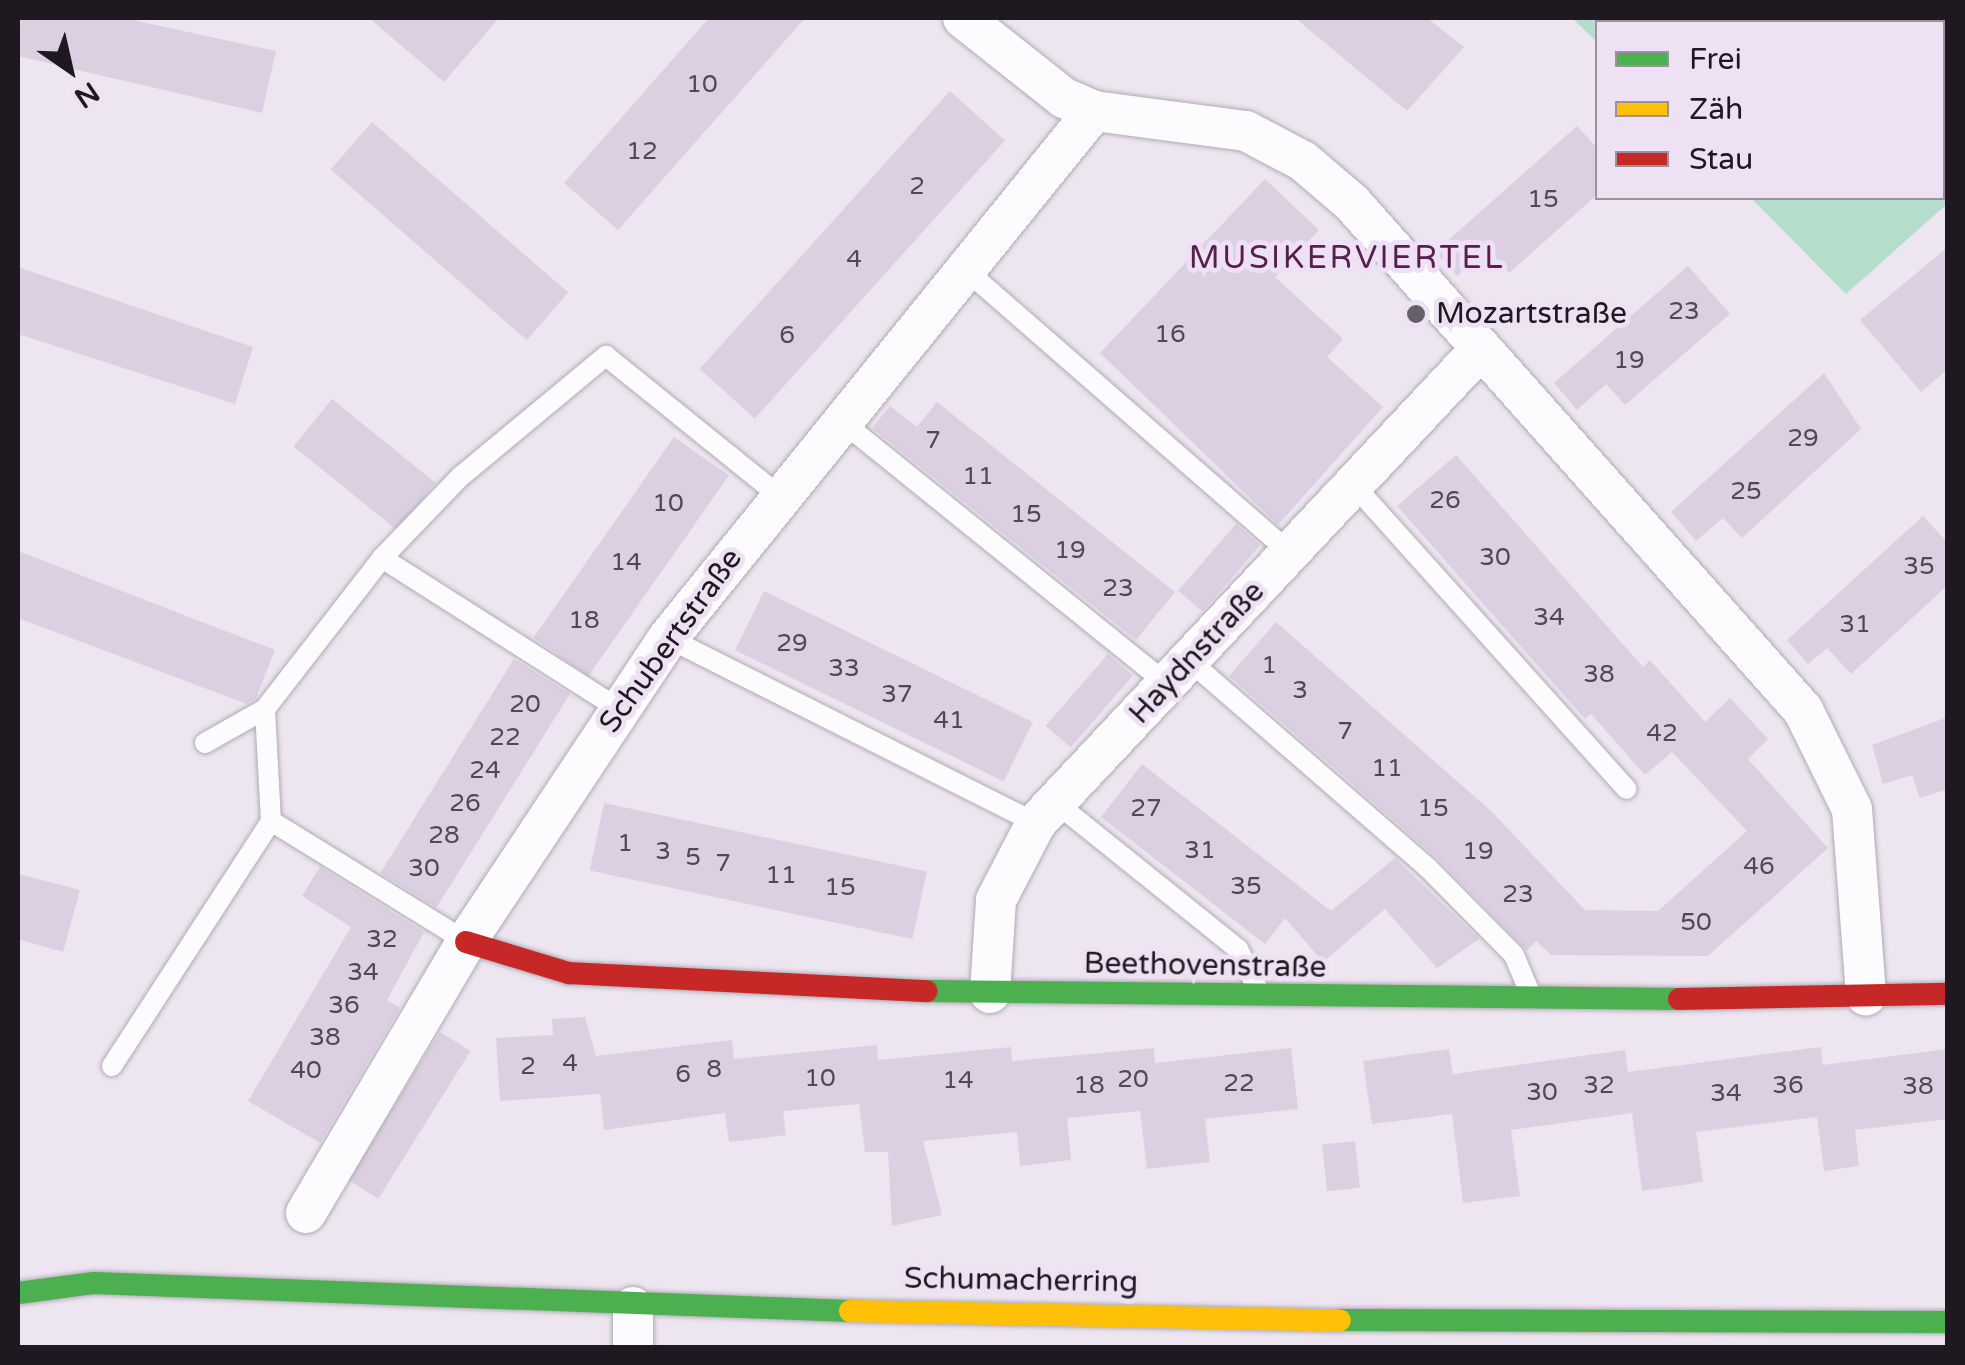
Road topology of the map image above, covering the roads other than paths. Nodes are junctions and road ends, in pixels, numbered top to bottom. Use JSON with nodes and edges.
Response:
{"nodes":[{"id":1,"x":963,"y":18,"type":"edge"},
{"id":2,"x":1094,"y":111,"type":"junction"},
{"id":3,"x":967,"y":271,"type":"junction"},
{"id":4,"x":1479,"y":351,"type":"junction"},
{"id":5,"x":840,"y":420,"type":"junction"},
{"id":6,"x":1352,"y":483,"type":"junction"},
{"id":7,"x":778,"y":495,"type":"junction"},
{"id":8,"x":1290,"y":552,"type":"junction"},
{"id":9,"x":382,"y":558,"type":"junction"},
{"id":10,"x":668,"y":638,"type":"junction"},
{"id":11,"x":1180,"y":674,"type":"junction"},
{"id":12,"x":265,"y":709,"type":"junction"},
{"id":13,"x":619,"y":709,"type":"junction"},
{"id":14,"x":204,"y":742,"type":"dead end"},
{"id":15,"x":1627,"y":789,"type":"dead end"},
{"id":16,"x":1046,"y":812,"type":"junction"},
{"id":17,"x":271,"y":821,"type":"junction"},
{"id":18,"x":466,"y":942,"type":"junction"},
{"id":19,"x":990,"y":993,"type":"junction"},
{"id":20,"x":1948,"y":994,"type":"edge"},
{"id":21,"x":1866,"y":995,"type":"junction"},
{"id":22,"x":1260,"y":998,"type":"junction"},
{"id":23,"x":1532,"y":1001,"type":"junction"},
{"id":24,"x":112,"y":1066,"type":"dead end"},
{"id":25,"x":306,"y":1213,"type":"dead end"},
{"id":26,"x":36,"y":1266,"type":"dead end"},
{"id":27,"x":94,"y":1283,"type":"junction"},
{"id":28,"x":18,"y":1293,"type":"edge"},
{"id":29,"x":634,"y":1307,"type":"junction"},
{"id":30,"x":1948,"y":1322,"type":"edge"},
{"id":31,"x":633,"y":1348,"type":"edge"}],
"edges":[{"from":1,"to":2,"type":"street"},
{"from":2,"to":3,"type":"street","name":"Schubertstraße"},
{"from":2,"to":4,"type":"street"},
{"from":3,"to":5,"type":"street","name":"Schubertstraße"},
{"from":3,"to":8,"type":"lane"},
{"from":4,"to":6,"type":"street","name":"Haydnstraße"},
{"from":4,"to":21,"type":"street"},
{"from":5,"to":7,"type":"street","name":"Schubertstraße"},
{"from":5,"to":11,"type":"lane"},
{"from":6,"to":8,"type":"street","name":"Haydnstraße"},
{"from":6,"to":15,"type":"lane"},
{"from":7,"to":9,"type":"lane"},
{"from":7,"to":10,"type":"street","name":"Schubertstraße"},
{"from":8,"to":11,"type":"street","name":"Haydnstraße"},
{"from":9,"to":12,"type":"lane"},
{"from":9,"to":13,"type":"lane"},
{"from":10,"to":13,"type":"street","name":"Schubertstraße"},
{"from":10,"to":16,"type":"lane"},
{"from":11,"to":16,"type":"street","name":"Haydnstraße"},
{"from":11,"to":23,"type":"lane"},
{"from":12,"to":14,"type":"lane"},
{"from":12,"to":17,"type":"lane"},
{"from":13,"to":18,"type":"street","name":"Schubertstraße"},
{"from":16,"to":19,"type":"street","name":"Haydnstraße"},
{"from":16,"to":22,"type":"lane"},
{"from":17,"to":18,"type":"lane"},
{"from":17,"to":24,"type":"lane"},
{"from":18,"to":19,"type":"main road","name":"Beethovenstraße"},
{"from":18,"to":25,"type":"street","name":"Schubertstraße"},
{"from":19,"to":22,"type":"main road","name":"Beethovenstraße"},
{"from":20,"to":21,"type":"main road","name":"Beethovenstraße"},
{"from":21,"to":23,"type":"main road","name":"Beethovenstraße"},
{"from":22,"to":23,"type":"main road","name":"Beethovenstraße"},
{"from":26,"to":27,"type":"main road","name":"Schumacherring"},
{"from":27,"to":28,"type":"main road","name":"Schumacherring"},
{"from":27,"to":29,"type":"main road","name":"Schumacherring"},
{"from":29,"to":30,"type":"main road","name":"Schumacherring"},
{"from":29,"to":31,"type":"street"}]}
